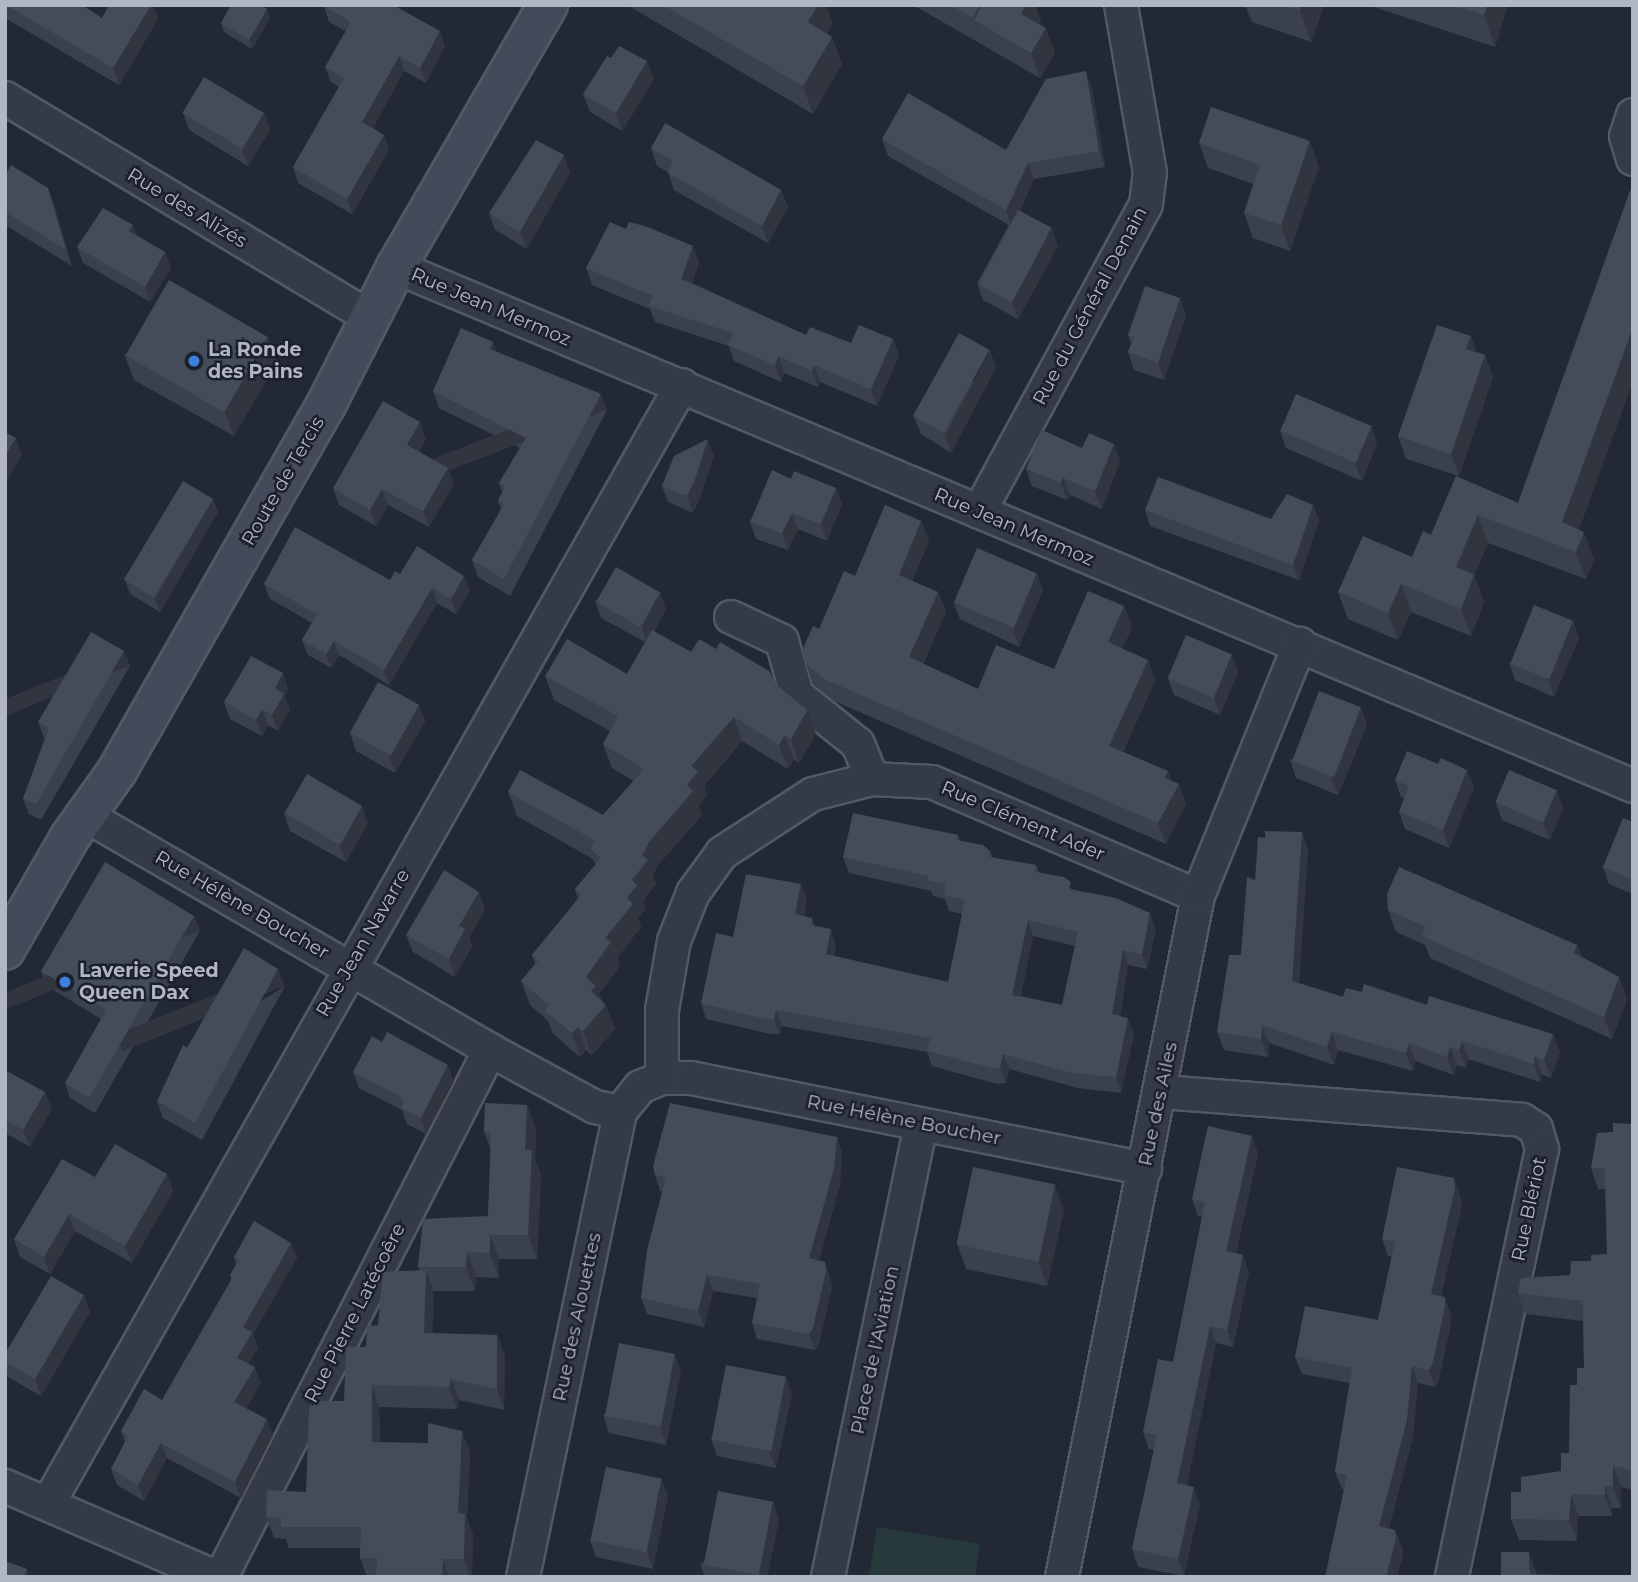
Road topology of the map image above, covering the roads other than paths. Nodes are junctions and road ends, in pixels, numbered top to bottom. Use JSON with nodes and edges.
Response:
{"nodes":[{"id":1,"x":548,"y":5,"type":"edge"},
{"id":2,"x":1121,"y":5,"type":"edge"},
{"id":3,"x":5,"y":98,"type":"edge"},
{"id":4,"x":1633,"y":115,"type":"edge"},
{"id":5,"x":1633,"y":159,"type":"edge"},
{"id":6,"x":396,"y":267,"type":"junction"},
{"id":7,"x":370,"y":317,"type":"junction"},
{"id":8,"x":682,"y":385,"type":"junction"},
{"id":9,"x":979,"y":512,"type":"junction"},
{"id":10,"x":731,"y":617,"type":"dead end"},
{"id":11,"x":1300,"y":644,"type":"junction"},
{"id":12,"x":872,"y":779,"type":"junction"},
{"id":13,"x":1633,"y":786,"type":"edge"},
{"id":14,"x":85,"y":815,"type":"junction"},
{"id":15,"x":1198,"y":895,"type":"junction"},
{"id":16,"x":5,"y":950,"type":"edge"},
{"id":17,"x":349,"y":966,"type":"junction"},
{"id":18,"x":490,"y":1050,"type":"junction"},
{"id":19,"x":662,"y":1078,"type":"junction"},
{"id":20,"x":1162,"y":1092,"type":"junction"},
{"id":21,"x":620,"y":1112,"type":"junction"},
{"id":22,"x":921,"y":1124,"type":"junction"},
{"id":23,"x":1145,"y":1169,"type":"junction"},
{"id":24,"x":5,"y":1486,"type":"edge"},
{"id":25,"x":48,"y":1504,"type":"junction"},
{"id":26,"x":218,"y":1577,"type":"edge"},
{"id":27,"x":523,"y":1577,"type":"edge"},
{"id":28,"x":828,"y":1577,"type":"edge"},
{"id":29,"x":1062,"y":1577,"type":"edge"},
{"id":30,"x":1452,"y":1577,"type":"edge"}],
"edges":[{"from":1,"to":6,"type":"main road","name":"Route de Tercis"},
{"from":2,"to":9,"type":"street","name":"Rue du Général Denain"},
{"from":3,"to":7,"type":"street","name":"Rue des Alizés"},
{"from":4,"to":5,"type":"street"},
{"from":6,"to":7,"type":"main road","name":"Route de Tercis"},
{"from":6,"to":8,"type":"street","name":"Rue Jean Mermoz"},
{"from":7,"to":14,"type":"main road","name":"Route de Tercis"},
{"from":8,"to":9,"type":"street","name":"Rue Jean Mermoz"},
{"from":8,"to":17,"type":"street","name":"Rue Jean Navarre"},
{"from":9,"to":11,"type":"street","name":"Rue Jean Mermoz"},
{"from":10,"to":12,"type":"street"},
{"from":11,"to":13,"type":"street","name":"Rue Jean Mermoz"},
{"from":11,"to":15,"type":"street","name":"Rue des Ailes"},
{"from":12,"to":15,"type":"street","name":"Rue Clément Ader"},
{"from":12,"to":19,"type":"street","name":"Rue Clément Ader"},
{"from":14,"to":16,"type":"main road","name":"Route de Tercis"},
{"from":14,"to":17,"type":"street","name":"Rue Hélène Boucher"},
{"from":15,"to":20,"type":"street","name":"Rue des Ailes"},
{"from":17,"to":18,"type":"street","name":"Rue Hélène Boucher"},
{"from":17,"to":25,"type":"street","name":"Rue Jean Navarre"},
{"from":18,"to":21,"type":"street","name":"Rue Hélène Boucher"},
{"from":18,"to":26,"type":"street","name":"Rue Pierre Latécoêre"},
{"from":19,"to":21,"type":"street","name":"Rue des Alouettes"},
{"from":19,"to":22,"type":"street","name":"Rue Hélène Boucher"},
{"from":20,"to":23,"type":"street","name":"Rue des Ailes"},
{"from":20,"to":30,"type":"street","name":"Rue Blériot"},
{"from":21,"to":27,"type":"street","name":"Rue des Alouettes"},
{"from":22,"to":23,"type":"street","name":"Rue Hélène Boucher"},
{"from":22,"to":28,"type":"street","name":"Place de l'Aviation"},
{"from":23,"to":29,"type":"street","name":"Rue des Ailes"},
{"from":24,"to":25,"type":"street"},
{"from":25,"to":26,"type":"street"}]}
